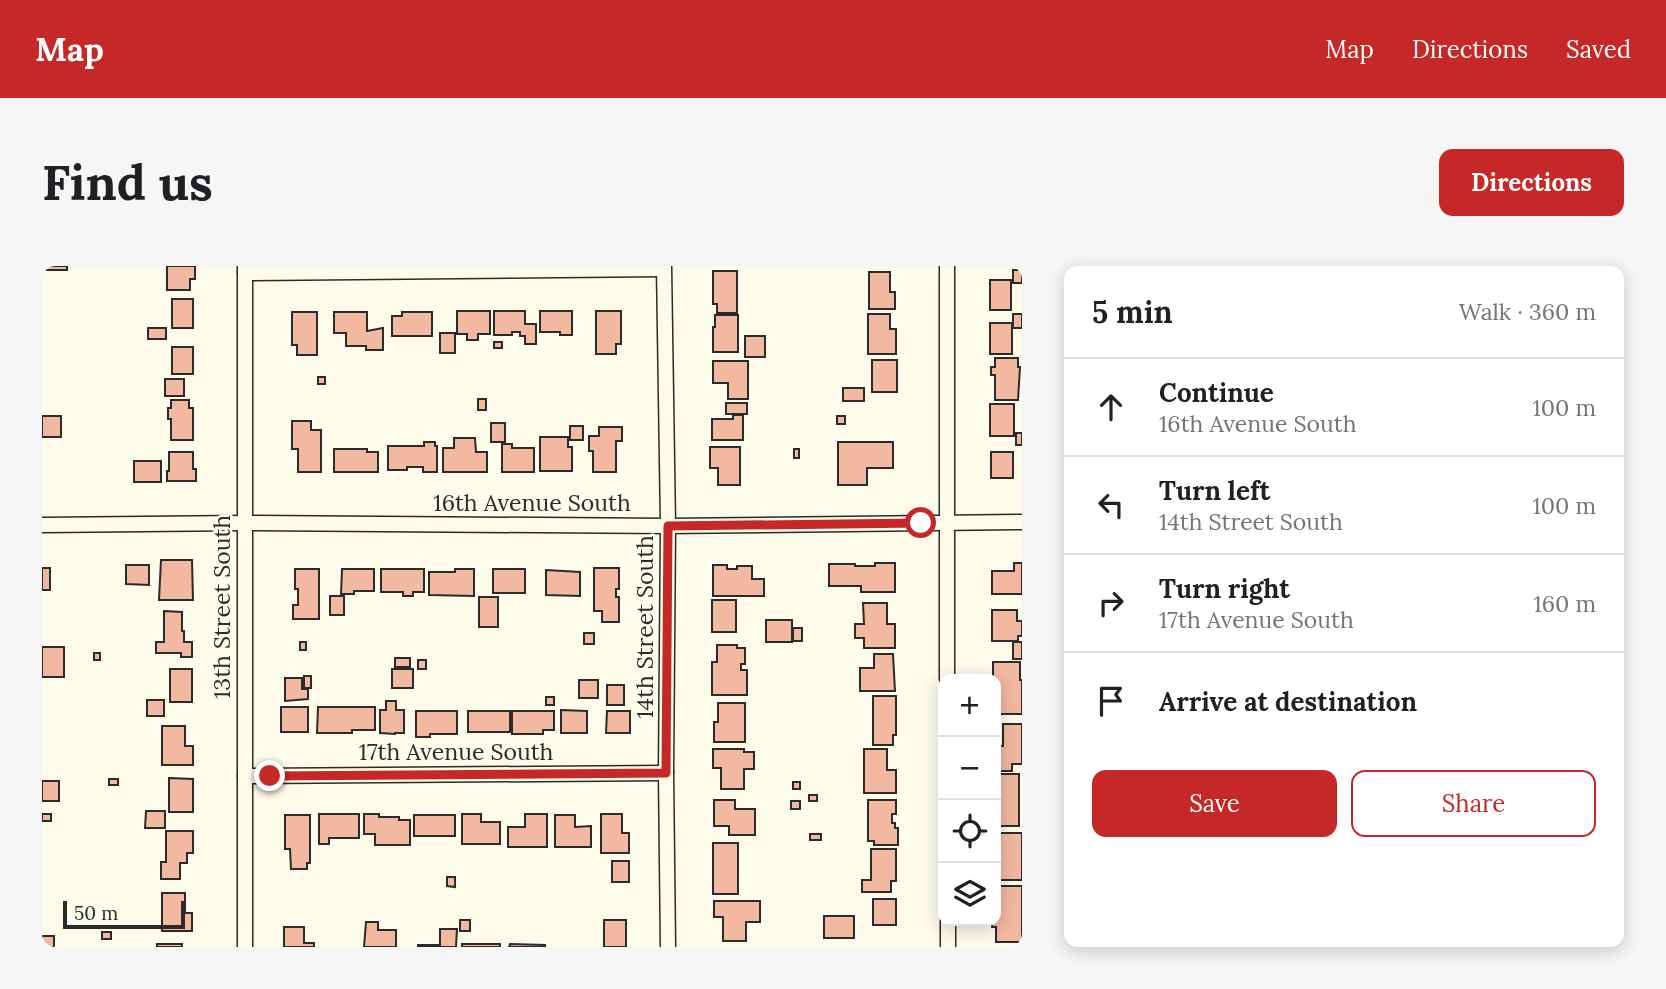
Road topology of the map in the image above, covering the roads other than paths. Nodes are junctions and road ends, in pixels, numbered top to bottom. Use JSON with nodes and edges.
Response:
{"nodes":[{"id":1,"x":947,"y":266,"type":"edge"},
{"id":2,"x":664,"y":267,"type":"edge"},
{"id":3,"x":245,"y":270,"type":"edge"},
{"id":4,"x":1022,"y":522,"type":"edge"},
{"id":5,"x":245,"y":523,"type":"junction"},
{"id":6,"x":947,"y":523,"type":"junction"},
{"id":7,"x":42,"y":525,"type":"edge"},
{"id":8,"x":668,"y":526,"type":"junction"},
{"id":9,"x":947,"y":674,"type":"edge"},
{"id":10,"x":666,"y":773,"type":"junction"},
{"id":11,"x":245,"y":776,"type":"junction"},
{"id":12,"x":948,"y":926,"type":"edge"},
{"id":13,"x":245,"y":947,"type":"edge"},
{"id":14,"x":668,"y":947,"type":"edge"},
{"id":15,"x":948,"y":947,"type":"edge"}],
"edges":[{"from":1,"to":6,"type":"street"},
{"from":2,"to":3,"type":"street"},
{"from":2,"to":8,"type":"street","name":"14th Street South"},
{"from":3,"to":5,"type":"street","name":"13th Street South"},
{"from":4,"to":6,"type":"street","name":"16th Avenue South"},
{"from":5,"to":7,"type":"street","name":"16th Avenue South"},
{"from":5,"to":8,"type":"street","name":"16th Avenue South"},
{"from":5,"to":11,"type":"street","name":"13th Street South"},
{"from":6,"to":8,"type":"street","name":"16th Avenue South"},
{"from":6,"to":9,"type":"street"},
{"from":8,"to":10,"type":"street","name":"14th Street South"},
{"from":10,"to":11,"type":"street","name":"17th Avenue South"},
{"from":10,"to":14,"type":"street","name":"14th Street South"},
{"from":11,"to":13,"type":"street","name":"13th Street South"},
{"from":12,"to":15,"type":"street"}]}
